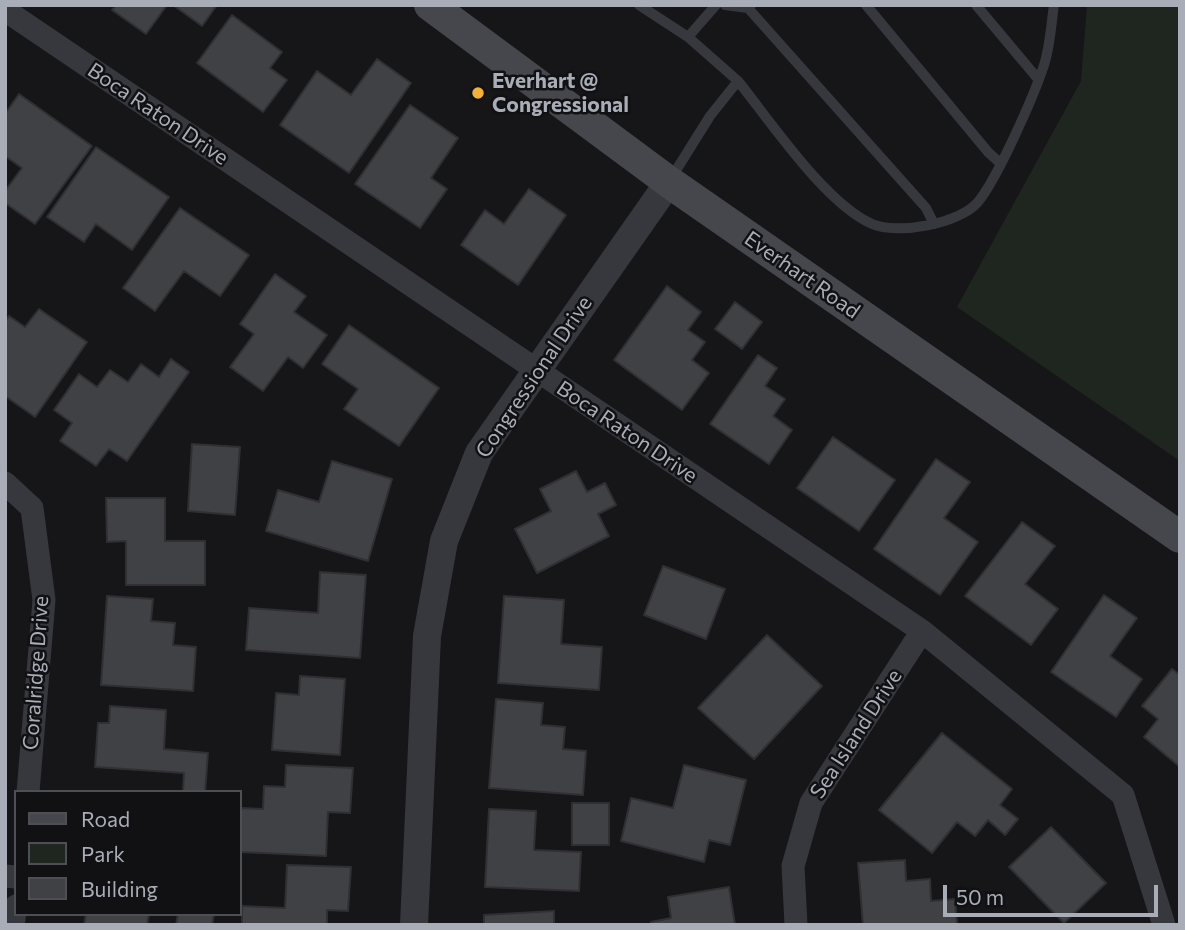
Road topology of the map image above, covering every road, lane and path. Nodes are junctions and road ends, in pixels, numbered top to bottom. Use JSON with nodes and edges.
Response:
{"nodes":[{"id":1,"x":430,"y":5,"type":"edge"},
{"id":2,"x":639,"y":5,"type":"edge"},
{"id":3,"x":716,"y":5,"type":"edge"},
{"id":4,"x":725,"y":5,"type":"edge"},
{"id":5,"x":866,"y":5,"type":"edge"},
{"id":6,"x":976,"y":5,"type":"edge"},
{"id":7,"x":1054,"y":5,"type":"edge"},
{"id":8,"x":750,"y":6,"type":"edge"},
{"id":9,"x":5,"y":10,"type":"edge"},
{"id":10,"x":688,"y":37,"type":"junction"},
{"id":11,"x":1038,"y":79,"type":"junction"},
{"id":12,"x":738,"y":81,"type":"junction"},
{"id":13,"x":1000,"y":163,"type":"junction"},
{"id":14,"x":669,"y":182,"type":"junction"},
{"id":15,"x":934,"y":224,"type":"junction"},
{"id":16,"x":536,"y":371,"type":"junction"},
{"id":17,"x":5,"y":483,"type":"edge"},
{"id":18,"x":1180,"y":537,"type":"edge"},
{"id":19,"x":922,"y":631,"type":"junction"},
{"id":20,"x":28,"y":790,"type":"edge"},
{"id":21,"x":414,"y":925,"type":"edge"},
{"id":22,"x":796,"y":925,"type":"edge"},
{"id":23,"x":1164,"y":925,"type":"edge"}],
"edges":[{"from":1,"to":14,"type":"main road","name":"Everhart Road"},
{"from":2,"to":10,"type":"lane"},
{"from":3,"to":10,"type":"lane"},
{"from":4,"to":8,"type":"lane"},
{"from":5,"to":13,"type":"lane"},
{"from":6,"to":11,"type":"lane"},
{"from":7,"to":11,"type":"lane"},
{"from":8,"to":15,"type":"lane"},
{"from":9,"to":16,"type":"street","name":"Boca Raton Drive"},
{"from":10,"to":12,"type":"lane"},
{"from":11,"to":13,"type":"lane"},
{"from":12,"to":14,"type":"lane"},
{"from":12,"to":15,"type":"lane"},
{"from":13,"to":15,"type":"lane"},
{"from":14,"to":16,"type":"street","name":"Congressional Drive"},
{"from":14,"to":18,"type":"main road","name":"Everhart Road"},
{"from":16,"to":19,"type":"street","name":"Boca Raton Drive"},
{"from":16,"to":21,"type":"street","name":"Congressional Drive"},
{"from":17,"to":20,"type":"street","name":"Coralridge Drive"},
{"from":19,"to":22,"type":"street","name":"Sea Island Drive"},
{"from":19,"to":23,"type":"street","name":"Boca Raton Drive"}]}
